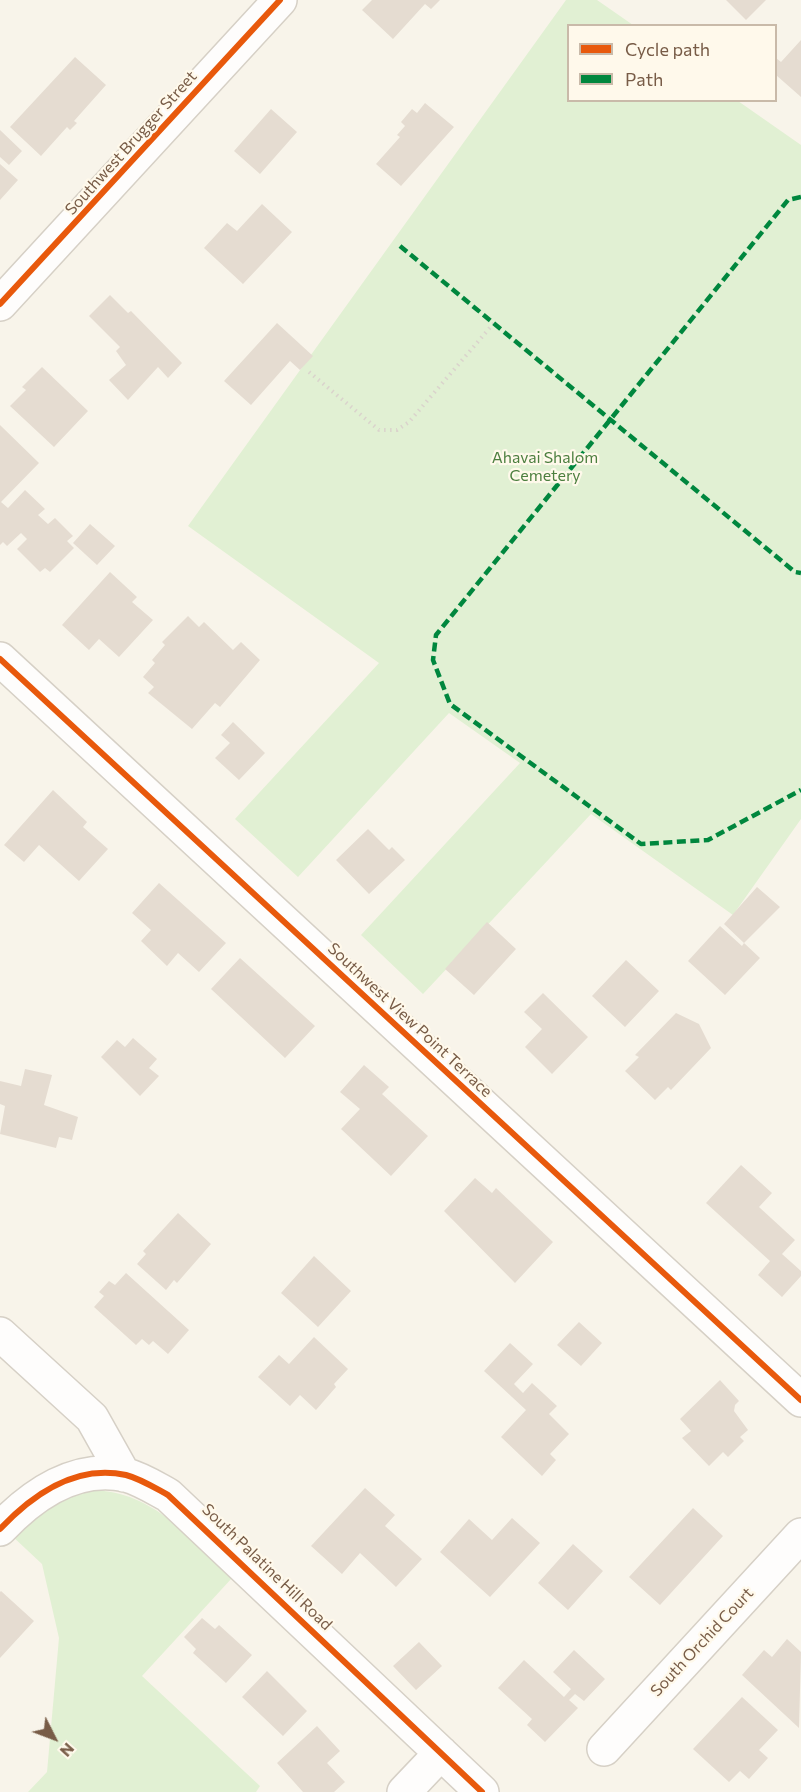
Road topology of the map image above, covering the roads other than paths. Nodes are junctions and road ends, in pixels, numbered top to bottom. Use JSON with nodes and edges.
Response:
{"nodes":[{"id":1,"x":280,"y":0,"type":"edge"},
{"id":2,"x":0,"y":304,"type":"edge"},
{"id":3,"x":0,"y":659,"type":"edge"},
{"id":4,"x":0,"y":1334,"type":"edge"},
{"id":5,"x":801,"y":1400,"type":"edge"},
{"id":6,"x":124,"y":1475,"type":"junction"},
{"id":7,"x":0,"y":1529,"type":"edge"},
{"id":8,"x":801,"y":1535,"type":"edge"},
{"id":9,"x":604,"y":1749,"type":"dead end"},
{"id":10,"x":441,"y":1753,"type":"junction"},
{"id":11,"x":404,"y":1792,"type":"edge"},
{"id":12,"x":482,"y":1792,"type":"edge"}],
"edges":[{"from":1,"to":2,"type":"street","name":"Southwest Brugger Street"},
{"from":3,"to":5,"type":"street","name":"Southwest View Point Terrace"},
{"from":4,"to":6,"type":"street"},
{"from":6,"to":7,"type":"street","name":"South Palatine Hill Road"},
{"from":6,"to":10,"type":"street","name":"South Palatine Hill Road"},
{"from":8,"to":9,"type":"street","name":"South Orchid Court"},
{"from":10,"to":11,"type":"street"},
{"from":10,"to":12,"type":"street","name":"South Palatine Hill Road"}]}
